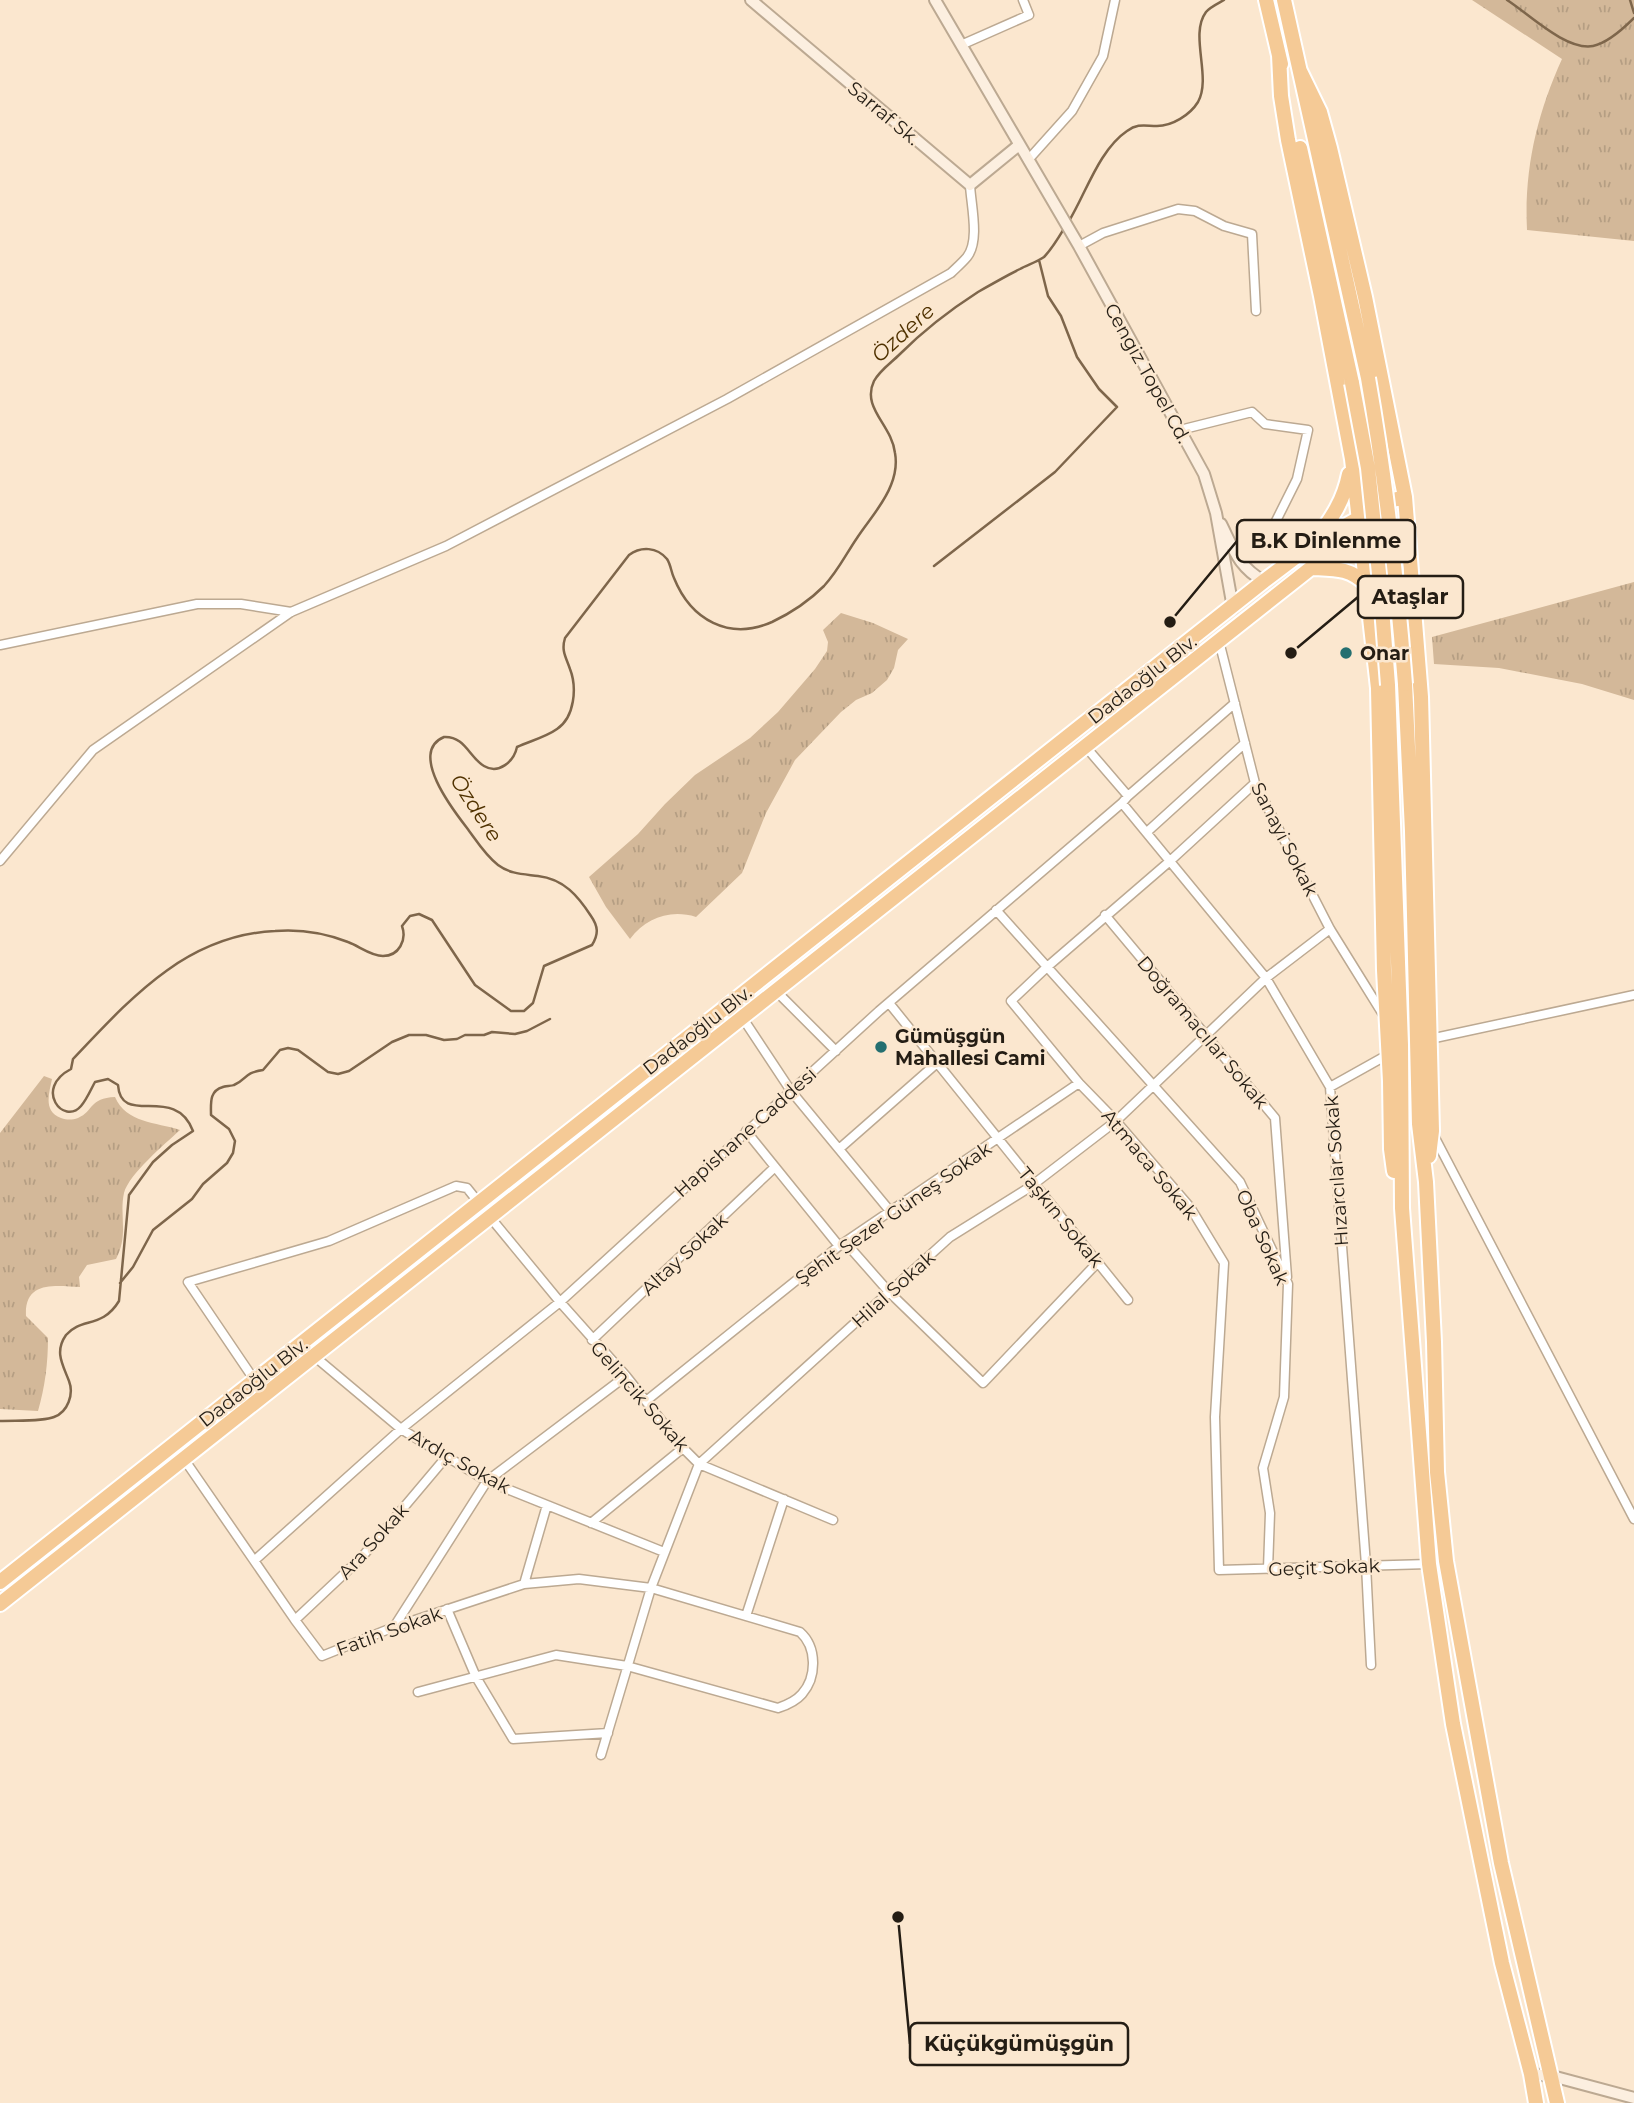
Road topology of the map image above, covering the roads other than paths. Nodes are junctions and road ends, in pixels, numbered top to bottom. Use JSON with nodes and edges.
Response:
{"nodes":[{"id":1,"x":751,"y":0,"type":"edge"},
{"id":2,"x":935,"y":0,"type":"edge"},
{"id":3,"x":1023,"y":0,"type":"edge"},
{"id":4,"x":1115,"y":0,"type":"edge"},
{"id":5,"x":1266,"y":0,"type":"edge"},
{"id":6,"x":1284,"y":0,"type":"edge"},
{"id":7,"x":961,"y":45,"type":"junction"},
{"id":8,"x":1279,"y":55,"type":"junction"},
{"id":9,"x":1300,"y":71,"type":"junction"},
{"id":10,"x":1019,"y":145,"type":"junction"},
{"id":11,"x":1028,"y":160,"type":"junction"},
{"id":12,"x":970,"y":185,"type":"junction"},
{"id":13,"x":1079,"y":246,"type":"junction"},
{"id":14,"x":1256,"y":311,"type":"dead end"},
{"id":15,"x":1180,"y":430,"type":"junction"},
{"id":16,"x":1352,"y":459,"type":"junction"},
{"id":17,"x":1405,"y":497,"type":"junction"},
{"id":18,"x":1216,"y":513,"type":"junction"},
{"id":19,"x":1359,"y":518,"type":"junction"},
{"id":20,"x":1313,"y":544,"type":"junction"},
{"id":21,"x":1409,"y":549,"type":"junction"},
{"id":22,"x":1363,"y":551,"type":"junction"},
{"id":23,"x":1241,"y":563,"type":"junction"},
{"id":24,"x":1311,"y":568,"type":"junction"},
{"id":25,"x":1264,"y":581,"type":"junction"},
{"id":26,"x":1367,"y":585,"type":"junction"},
{"id":27,"x":1233,"y":608,"type":"junction"},
{"id":28,"x":291,"y":612,"type":"junction"},
{"id":29,"x":1219,"y":641,"type":"junction"},
{"id":30,"x":0,"y":645,"type":"edge"},
{"id":31,"x":1235,"y":703,"type":"junction"},
{"id":32,"x":1245,"y":743,"type":"junction"},
{"id":33,"x":1086,"y":746,"type":"junction"},
{"id":34,"x":1255,"y":783,"type":"junction"},
{"id":35,"x":1125,"y":799,"type":"junction"},
{"id":36,"x":1147,"y":832,"type":"junction"},
{"id":37,"x":0,"y":861,"type":"edge"},
{"id":38,"x":1170,"y":861,"type":"junction"},
{"id":39,"x":996,"y":911,"type":"junction"},
{"id":40,"x":1105,"y":915,"type":"junction"},
{"id":41,"x":1330,"y":929,"type":"junction"},
{"id":42,"x":1046,"y":967,"type":"junction"},
{"id":43,"x":1266,"y":978,"type":"junction"},
{"id":44,"x":776,"y":991,"type":"junction"},
{"id":45,"x":1634,"y":995,"type":"edge"},
{"id":46,"x":889,"y":1003,"type":"junction"},
{"id":47,"x":742,"y":1017,"type":"junction"},
{"id":48,"x":1387,"y":1021,"type":"junction"},
{"id":49,"x":1206,"y":1035,"type":"junction"},
{"id":50,"x":1430,"y":1039,"type":"junction"},
{"id":51,"x":836,"y":1051,"type":"junction"},
{"id":52,"x":1389,"y":1054,"type":"junction"},
{"id":53,"x":937,"y":1063,"type":"junction"},
{"id":54,"x":1079,"y":1083,"type":"junction"},
{"id":55,"x":1153,"y":1086,"type":"junction"},
{"id":56,"x":1330,"y":1087,"type":"junction"},
{"id":57,"x":791,"y":1091,"type":"junction"},
{"id":58,"x":1116,"y":1121,"type":"junction"},
{"id":59,"x":746,"y":1131,"type":"junction"},
{"id":60,"x":1432,"y":1131,"type":"junction"},
{"id":61,"x":998,"y":1139,"type":"junction"},
{"id":62,"x":839,"y":1149,"type":"junction"},
{"id":63,"x":775,"y":1167,"type":"junction"},
{"id":64,"x":1426,"y":1182,"type":"junction"},
{"id":65,"x":1034,"y":1184,"type":"junction"},
{"id":66,"x":479,"y":1203,"type":"junction"},
{"id":67,"x":1402,"y":1208,"type":"junction"},
{"id":68,"x":890,"y":1211,"type":"junction"},
{"id":69,"x":490,"y":1217,"type":"junction"},
{"id":70,"x":842,"y":1244,"type":"junction"},
{"id":71,"x":1098,"y":1262,"type":"junction"},
{"id":72,"x":1288,"y":1284,"type":"junction"},
{"id":73,"x":890,"y":1292,"type":"junction"},
{"id":74,"x":1128,"y":1300,"type":"dead end"},
{"id":75,"x":560,"y":1302,"type":"junction"},
{"id":76,"x":592,"y":1340,"type":"junction"},
{"id":77,"x":314,"y":1356,"type":"junction"},
{"id":78,"x":626,"y":1377,"type":"junction"},
{"id":79,"x":255,"y":1381,"type":"junction"},
{"id":80,"x":646,"y":1401,"type":"junction"},
{"id":81,"x":401,"y":1429,"type":"junction"},
{"id":82,"x":683,"y":1448,"type":"junction"},
{"id":83,"x":447,"y":1456,"type":"junction"},
{"id":84,"x":184,"y":1459,"type":"junction"},
{"id":85,"x":699,"y":1464,"type":"junction"},
{"id":86,"x":487,"y":1481,"type":"junction"},
{"id":87,"x":784,"y":1499,"type":"junction"},
{"id":88,"x":547,"y":1505,"type":"junction"},
{"id":89,"x":1634,"y":1519,"type":"edge"},
{"id":90,"x":833,"y":1520,"type":"dead end"},
{"id":91,"x":591,"y":1522,"type":"junction"},
{"id":92,"x":664,"y":1552,"type":"junction"},
{"id":93,"x":254,"y":1560,"type":"junction"},
{"id":94,"x":1429,"y":1564,"type":"junction"},
{"id":95,"x":1366,"y":1565,"type":"junction"},
{"id":96,"x":1268,"y":1569,"type":"junction"},
{"id":97,"x":1219,"y":1570,"type":"joint"},
{"id":98,"x":0,"y":1583,"type":"edge"},
{"id":99,"x":524,"y":1584,"type":"junction"},
{"id":100,"x":651,"y":1588,"type":"junction"},
{"id":101,"x":0,"y":1604,"type":"edge"},
{"id":102,"x":447,"y":1609,"type":"junction"},
{"id":103,"x":746,"y":1616,"type":"junction"},
{"id":104,"x":295,"y":1620,"type":"junction"},
{"id":105,"x":394,"y":1628,"type":"junction"},
{"id":106,"x":1371,"y":1665,"type":"dead end"},
{"id":107,"x":627,"y":1666,"type":"junction"},
{"id":108,"x":476,"y":1677,"type":"junction"},
{"id":109,"x":418,"y":1692,"type":"dead end"},
{"id":110,"x":608,"y":1733,"type":"junction"},
{"id":111,"x":601,"y":1755,"type":"dead end"},
{"id":112,"x":1531,"y":2074,"type":"junction"},
{"id":113,"x":1552,"y":2076,"type":"junction"},
{"id":114,"x":1634,"y":2098,"type":"edge"},
{"id":115,"x":1536,"y":2103,"type":"edge"},
{"id":116,"x":1557,"y":2103,"type":"edge"}],
"edges":[{"from":1,"to":12,"type":"main road","name":"Sarraf Sk."},
{"from":2,"to":7,"type":"main road"},
{"from":3,"to":7,"type":"street"},
{"from":4,"to":11,"type":"street"},
{"from":5,"to":8,"type":"highway"},
{"from":6,"to":9,"type":"highway"},
{"from":7,"to":10,"type":"main road"},
{"from":8,"to":16,"type":"highway"},
{"from":8,"to":67,"type":"highway","bridge":true},
{"from":9,"to":17,"type":"highway"},
{"from":9,"to":64,"type":"highway","bridge":true},
{"from":10,"to":11,"type":"main road"},
{"from":10,"to":12,"type":"main road"},
{"from":11,"to":13,"type":"main road","name":"Cengiz Topel Cd."},
{"from":12,"to":28,"type":"street"},
{"from":13,"to":14,"type":"street"},
{"from":13,"to":15,"type":"main road","name":"Cengiz Topel Cd."},
{"from":15,"to":18,"type":"main road","name":"Cengiz Topel Cd."},
{"from":15,"to":23,"type":"street"},
{"from":16,"to":19,"type":"highway"},
{"from":16,"to":20,"type":"highway"},
{"from":17,"to":19,"type":"highway","name":"Dadaoğlu Blv."},
{"from":17,"to":21,"type":"highway"},
{"from":18,"to":23,"type":"main road"},
{"from":18,"to":27,"type":"main road"},
{"from":19,"to":20,"type":"highway","name":"Dadaoğlu Blv."},
{"from":19,"to":22,"type":"highway"},
{"from":20,"to":25,"type":"highway","name":"Dadaoğlu Blv."},
{"from":21,"to":22,"type":"highway","name":"Dadaoğlu Blv."},
{"from":21,"to":50,"type":"highway"},
{"from":22,"to":24,"type":"highway","name":"Dadaoğlu Blv."},
{"from":22,"to":26,"type":"highway"},
{"from":23,"to":25,"type":"main road"},
{"from":24,"to":26,"type":"highway"},
{"from":24,"to":29,"type":"highway","name":"Dadaoğlu Blv."},
{"from":25,"to":27,"type":"highway","name":"Dadaoğlu Blv."},
{"from":26,"to":48,"type":"highway"},
{"from":27,"to":66,"type":"highway","name":"Dadaoğlu Blv."},
{"from":28,"to":30,"type":"street"},
{"from":28,"to":37,"type":"street"},
{"from":29,"to":31,"type":"street","name":"Sanayi Sokak"},
{"from":29,"to":33,"type":"highway","name":"Dadaoğlu Blv."},
{"from":31,"to":32,"type":"street","name":"Sanayi Sokak"},
{"from":31,"to":35,"type":"street","name":"Hapishane Caddesi"},
{"from":32,"to":34,"type":"street","name":"Sanayi Sokak"},
{"from":32,"to":36,"type":"street"},
{"from":33,"to":35,"type":"street","name":"Hızarcılar Sokak"},
{"from":33,"to":44,"type":"highway","name":"Dadaoğlu Blv."},
{"from":34,"to":38,"type":"street"},
{"from":34,"to":41,"type":"street","name":"Sanayi Sokak"},
{"from":35,"to":36,"type":"street","name":"Hızarcılar Sokak"},
{"from":35,"to":39,"type":"street","name":"Hapishane Caddesi"},
{"from":36,"to":38,"type":"street","name":"Hızarcılar Sokak"},
{"from":38,"to":40,"type":"street"},
{"from":38,"to":43,"type":"street","name":"Hızarcılar Sokak"},
{"from":39,"to":42,"type":"street","name":"Oba Sokak"},
{"from":39,"to":46,"type":"street","name":"Hapishane Caddesi"},
{"from":40,"to":42,"type":"street"},
{"from":40,"to":49,"type":"street","name":"Doğramacılar Sokak"},
{"from":41,"to":43,"type":"street","name":"Hilal Sokak"},
{"from":41,"to":48,"type":"street","name":"Sanayi Sokak"},
{"from":42,"to":54,"type":"street","name":"Atmaca Sokak"},
{"from":42,"to":55,"type":"street","name":"Oba Sokak"},
{"from":43,"to":49,"type":"street","name":"Hilal Sokak"},
{"from":43,"to":56,"type":"street","name":"Hızarcılar Sokak"},
{"from":44,"to":47,"type":"highway","name":"Dadaoğlu Blv."},
{"from":44,"to":51,"type":"street"},
{"from":45,"to":50,"type":"street"},
{"from":46,"to":51,"type":"street","name":"Hapishane Caddesi"},
{"from":46,"to":53,"type":"street","name":"Taşkın Sokak"},
{"from":47,"to":57,"type":"street"},
{"from":47,"to":69,"type":"highway","name":"Dadaoğlu Blv."},
{"from":48,"to":52,"type":"highway"},
{"from":49,"to":55,"type":"street","name":"Hilal Sokak"},
{"from":49,"to":72,"type":"street","name":"Doğramacılar Sokak"},
{"from":50,"to":60,"type":"highway"},
{"from":51,"to":57,"type":"street","name":"Hapishane Caddesi"},
{"from":52,"to":56,"type":"street"},
{"from":52,"to":67,"type":"highway"},
{"from":53,"to":61,"type":"street","name":"Taşkın Sokak"},
{"from":53,"to":62,"type":"street"},
{"from":54,"to":58,"type":"street","name":"Atmaca Sokak"},
{"from":54,"to":61,"type":"street","name":"Şehit Sezer Güneş Sokak"},
{"from":55,"to":58,"type":"street","name":"Hilal Sokak"},
{"from":55,"to":72,"type":"street","name":"Oba Sokak"},
{"from":56,"to":95,"type":"street","name":"Hızarcılar Sokak"},
{"from":57,"to":59,"type":"street","name":"Hapishane Caddesi"},
{"from":57,"to":62,"type":"street"},
{"from":58,"to":65,"type":"street","name":"Hilal Sokak"},
{"from":58,"to":97,"type":"street","name":"Atmaca Sokak"},
{"from":59,"to":63,"type":"street"},
{"from":59,"to":75,"type":"street","name":"Hapishane Caddesi"},
{"from":60,"to":64,"type":"highway"},
{"from":60,"to":89,"type":"street"},
{"from":61,"to":65,"type":"street","name":"Taşkın Sokak"},
{"from":61,"to":68,"type":"street","name":"Şehit Sezer Güneş Sokak"},
{"from":62,"to":68,"type":"street"},
{"from":63,"to":70,"type":"street"},
{"from":63,"to":76,"type":"street","name":"Altay Sokak"},
{"from":64,"to":113,"type":"highway"},
{"from":65,"to":71,"type":"street","name":"Taşkın Sokak"},
{"from":65,"to":73,"type":"street","name":"Hilal Sokak"},
{"from":66,"to":79,"type":"highway","name":"Dadaoğlu Blv."},
{"from":66,"to":79,"type":"street"},
{"from":67,"to":94,"type":"highway"},
{"from":68,"to":70,"type":"street","name":"Şehit Sezer Güneş Sokak"},
{"from":69,"to":75,"type":"street","name":"Gelincik Sokak"},
{"from":69,"to":77,"type":"highway","name":"Dadaoğlu Blv."},
{"from":70,"to":73,"type":"street"},
{"from":70,"to":80,"type":"street","name":"Şehit Sezer Güneş Sokak"},
{"from":71,"to":73,"type":"street"},
{"from":71,"to":74,"type":"street","name":"Taşkın Sokak"},
{"from":72,"to":96,"type":"street","name":"Oba Sokak"},
{"from":73,"to":85,"type":"street","name":"Hilal Sokak"},
{"from":75,"to":76,"type":"street","name":"Gelincik Sokak"},
{"from":75,"to":81,"type":"street","name":"Hapishane Caddesi"},
{"from":76,"to":78,"type":"street","name":"Gelincik Sokak"},
{"from":77,"to":81,"type":"street","name":"Ardıç Sokak"},
{"from":77,"to":84,"type":"highway","name":"Dadaoğlu Blv."},
{"from":78,"to":80,"type":"street","name":"Gelincik Sokak"},
{"from":78,"to":86,"type":"street"},
{"from":79,"to":98,"type":"highway","name":"Dadaoğlu Blv."},
{"from":80,"to":82,"type":"street","name":"Gelincik Sokak"},
{"from":81,"to":83,"type":"street","name":"Ardıç Sokak"},
{"from":81,"to":93,"type":"street","name":"Hapishane Caddesi"},
{"from":82,"to":85,"type":"street","name":"Gelincik Sokak"},
{"from":82,"to":91,"type":"street"},
{"from":83,"to":86,"type":"street","name":"Ardıç Sokak"},
{"from":83,"to":104,"type":"street","name":"Ara Sokak"},
{"from":84,"to":93,"type":"street","name":"Fatih Sokak"},
{"from":84,"to":101,"type":"highway","name":"Dadaoğlu Blv."},
{"from":85,"to":87,"type":"street","name":"Gelincik Sokak"},
{"from":85,"to":92,"type":"street","name":"Hilal Sokak"},
{"from":86,"to":88,"type":"street","name":"Ardıç Sokak"},
{"from":86,"to":105,"type":"street"},
{"from":87,"to":90,"type":"street","name":"Gelincik Sokak"},
{"from":87,"to":103,"type":"street"},
{"from":88,"to":91,"type":"street","name":"Ardıç Sokak"},
{"from":88,"to":99,"type":"street"},
{"from":91,"to":92,"type":"street","name":"Ardıç Sokak"},
{"from":92,"to":100,"type":"street","name":"Hilal Sokak"},
{"from":93,"to":104,"type":"street","name":"Fatih Sokak"},
{"from":94,"to":95,"type":"street","name":"Geçit Sokak"},
{"from":94,"to":112,"type":"highway"},
{"from":95,"to":96,"type":"street","name":"Geçit Sokak"},
{"from":95,"to":106,"type":"street","name":"Hızarcılar Sokak"},
{"from":96,"to":97,"type":"street","name":"Geçit Sokak"},
{"from":99,"to":100,"type":"street","name":"Fatih Sokak"},
{"from":99,"to":102,"type":"street","name":"Fatih Sokak"},
{"from":100,"to":103,"type":"street","name":"Fatih Sokak"},
{"from":100,"to":107,"type":"street","name":"Hilal Sokak"},
{"from":102,"to":105,"type":"street","name":"Fatih Sokak"},
{"from":102,"to":108,"type":"street"},
{"from":103,"to":107,"type":"street","name":"Fatih Sokak"},
{"from":104,"to":105,"type":"street","name":"Fatih Sokak"},
{"from":107,"to":108,"type":"street"},
{"from":107,"to":110,"type":"street","name":"Hilal Sokak"},
{"from":108,"to":109,"type":"street"},
{"from":108,"to":110,"type":"street"},
{"from":110,"to":111,"type":"street","name":"Hilal Sokak"},
{"from":112,"to":113,"type":"main road"},
{"from":112,"to":115,"type":"highway"},
{"from":113,"to":114,"type":"main road"},
{"from":113,"to":116,"type":"highway"}]}
